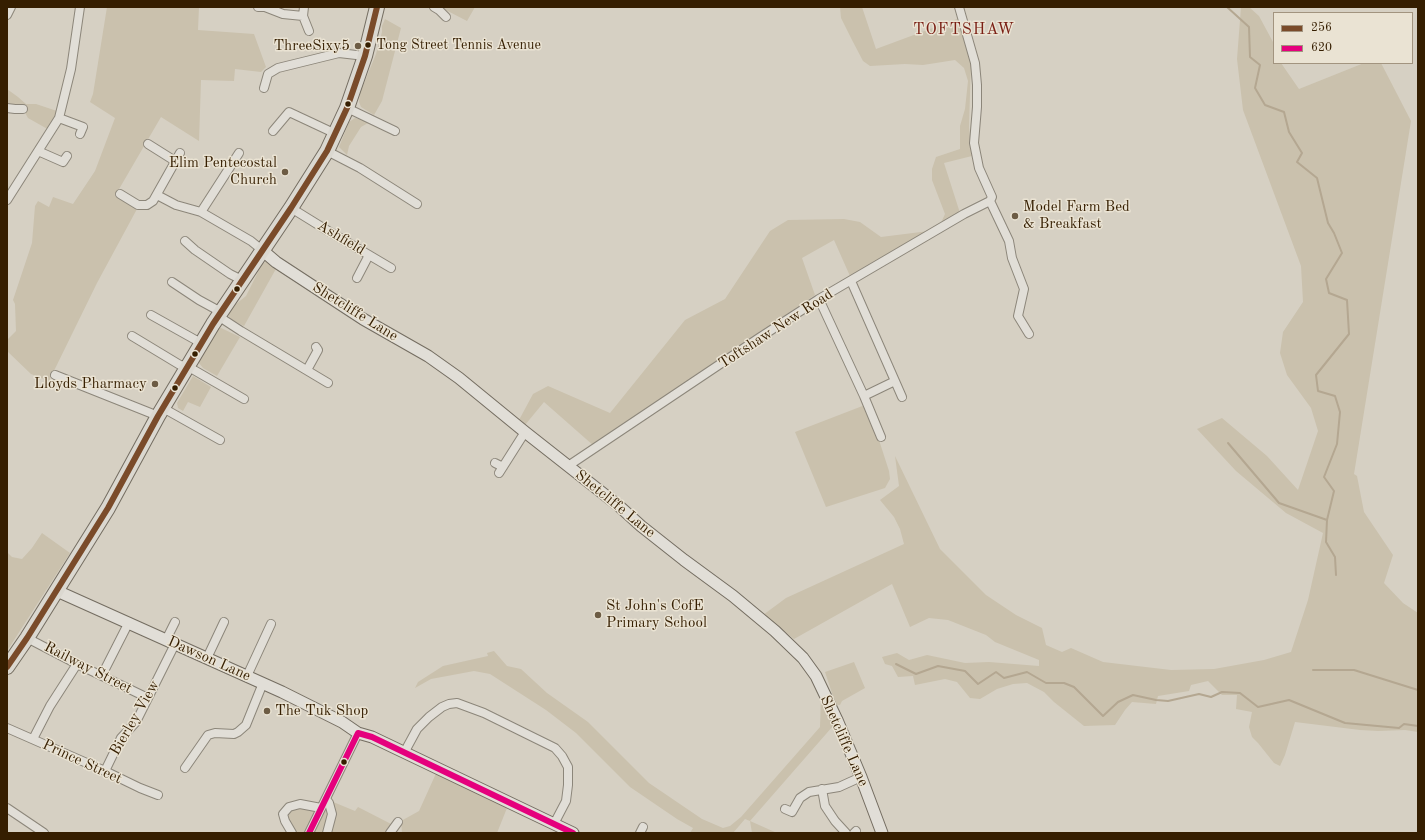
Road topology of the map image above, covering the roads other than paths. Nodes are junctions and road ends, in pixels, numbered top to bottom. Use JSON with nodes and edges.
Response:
{"nodes":[{"id":1,"x":11,"y":7,"type":"edge"},
{"id":2,"x":80,"y":7,"type":"edge"},
{"id":3,"x":258,"y":7,"type":"edge"},
{"id":4,"x":377,"y":7,"type":"edge"},
{"id":5,"x":434,"y":7,"type":"edge"},
{"id":6,"x":959,"y":7,"type":"edge"},
{"id":7,"x":304,"y":11,"type":"edge"},
{"id":8,"x":7,"y":15,"type":"edge"},
{"id":9,"x":446,"y":17,"type":"dead end"},
{"id":10,"x":309,"y":31,"type":"dead end"},
{"id":11,"x":365,"y":56,"type":"junction"},
{"id":12,"x":264,"y":88,"type":"dead end"},
{"id":13,"x":7,"y":108,"type":"edge"},
{"id":14,"x":347,"y":108,"type":"junction"},
{"id":15,"x":23,"y":109,"type":"dead end"},
{"id":16,"x":59,"y":118,"type":"junction"},
{"id":17,"x":274,"y":131,"type":"dead end"},
{"id":18,"x":394,"y":131,"type":"dead end"},
{"id":19,"x":80,"y":134,"type":"dead end"},
{"id":20,"x":336,"y":134,"type":"junction"},
{"id":21,"x":148,"y":144,"type":"dead end"},
{"id":22,"x":327,"y":150,"type":"junction"},
{"id":23,"x":38,"y":151,"type":"junction"},
{"id":24,"x":180,"y":153,"type":"dead end"},
{"id":25,"x":239,"y":153,"type":"dead end"},
{"id":26,"x":67,"y":156,"type":"dead end"},
{"id":27,"x":175,"y":161,"type":"junction"},
{"id":28,"x":120,"y":194,"type":"dead end"},
{"id":29,"x":157,"y":195,"type":"junction"},
{"id":30,"x":7,"y":200,"type":"edge"},
{"id":31,"x":990,"y":201,"type":"junction"},
{"id":32,"x":417,"y":204,"type":"dead end"},
{"id":33,"x":291,"y":208,"type":"junction"},
{"id":34,"x":202,"y":212,"type":"junction"},
{"id":35,"x":185,"y":241,"type":"dead end"},
{"id":36,"x":262,"y":250,"type":"junction"},
{"id":37,"x":369,"y":255,"type":"junction"},
{"id":38,"x":391,"y":268,"type":"dead end"},
{"id":39,"x":357,"y":278,"type":"dead end"},
{"id":40,"x":242,"y":280,"type":"junction"},
{"id":41,"x":172,"y":282,"type":"dead end"},
{"id":42,"x":850,"y":282,"type":"junction"},
{"id":43,"x":819,"y":299,"type":"junction"},
{"id":44,"x":220,"y":314,"type":"junction"},
{"id":45,"x":151,"y":315,"type":"dead end"},
{"id":46,"x":1029,"y":334,"type":"dead end"},
{"id":47,"x":132,"y":336,"type":"dead end"},
{"id":48,"x":201,"y":343,"type":"junction"},
{"id":49,"x":316,"y":347,"type":"dead end"},
{"id":50,"x":187,"y":366,"type":"junction"},
{"id":51,"x":306,"y":370,"type":"junction"},
{"id":52,"x":55,"y":375,"type":"dead end"},
{"id":53,"x":895,"y":381,"type":"junction"},
{"id":54,"x":328,"y":383,"type":"dead end"},
{"id":55,"x":864,"y":396,"type":"junction"},
{"id":56,"x":902,"y":397,"type":"dead end"},
{"id":57,"x":244,"y":399,"type":"dead end"},
{"id":58,"x":161,"y":412,"type":"junction"},
{"id":59,"x":525,"y":432,"type":"junction"},
{"id":60,"x":881,"y":437,"type":"dead end"},
{"id":61,"x":220,"y":440,"type":"dead end"},
{"id":62,"x":568,"y":466,"type":"junction"},
{"id":63,"x":499,"y":468,"type":"dead end"},
{"id":64,"x":57,"y":591,"type":"junction"},
{"id":65,"x":129,"y":622,"type":"junction"},
{"id":66,"x":175,"y":622,"type":"dead end"},
{"id":67,"x":224,"y":622,"type":"dead end"},
{"id":68,"x":271,"y":624,"type":"dead end"},
{"id":69,"x":27,"y":638,"type":"junction"},
{"id":70,"x":171,"y":642,"type":"junction"},
{"id":71,"x":207,"y":658,"type":"junction"},
{"id":72,"x":77,"y":664,"type":"junction"},
{"id":73,"x":7,"y":667,"type":"edge"},
{"id":74,"x":102,"y":675,"type":"junction"},
{"id":75,"x":247,"y":676,"type":"junction"},
{"id":76,"x":263,"y":683,"type":"junction"},
{"id":77,"x":148,"y":698,"type":"junction"},
{"id":78,"x":7,"y":728,"type":"edge"},
{"id":79,"x":358,"y":733,"type":"junction"},
{"id":80,"x":33,"y":739,"type":"junction"},
{"id":81,"x":404,"y":753,"type":"junction"},
{"id":82,"x":185,"y":768,"type":"dead end"},
{"id":83,"x":105,"y":771,"type":"junction"},
{"id":84,"x":861,"y":777,"type":"junction"},
{"id":85,"x":822,"y":789,"type":"junction"},
{"id":86,"x":158,"y":795,"type":"dead end"},
{"id":87,"x":326,"y":799,"type":"junction"},
{"id":88,"x":7,"y":808,"type":"edge"},
{"id":89,"x":321,"y":808,"type":"junction"},
{"id":90,"x":784,"y":809,"type":"dead end"},
{"id":91,"x":398,"y":822,"type":"dead end"},
{"id":92,"x":554,"y":824,"type":"junction"},
{"id":93,"x":44,"y":833,"type":"edge"},
{"id":94,"x":292,"y":833,"type":"edge"},
{"id":95,"x":309,"y":833,"type":"edge"},
{"id":96,"x":327,"y":833,"type":"edge"},
{"id":97,"x":390,"y":833,"type":"edge"},
{"id":98,"x":573,"y":833,"type":"edge"},
{"id":99,"x":846,"y":833,"type":"edge"},
{"id":100,"x":882,"y":833,"type":"edge"}],
"edges":[{"from":1,"to":8,"type":"street"},
{"from":2,"to":16,"type":"street"},
{"from":3,"to":7,"type":"street"},
{"from":4,"to":11,"type":"highway"},
{"from":5,"to":9,"type":"street"},
{"from":6,"to":31,"type":"street"},
{"from":7,"to":10,"type":"street"},
{"from":11,"to":12,"type":"street"},
{"from":11,"to":14,"type":"highway"},
{"from":13,"to":15,"type":"street"},
{"from":14,"to":18,"type":"street"},
{"from":14,"to":20,"type":"highway"},
{"from":16,"to":19,"type":"street"},
{"from":16,"to":23,"type":"street"},
{"from":17,"to":20,"type":"street"},
{"from":20,"to":22,"type":"highway"},
{"from":21,"to":27,"type":"street"},
{"from":22,"to":32,"type":"street"},
{"from":22,"to":33,"type":"highway"},
{"from":23,"to":26,"type":"street"},
{"from":23,"to":30,"type":"street"},
{"from":24,"to":27,"type":"street"},
{"from":25,"to":34,"type":"street"},
{"from":27,"to":29,"type":"street"},
{"from":28,"to":29,"type":"street"},
{"from":29,"to":34,"type":"street"},
{"from":31,"to":42,"type":"street","name":"Toftshaw New Road"},
{"from":31,"to":46,"type":"street"},
{"from":33,"to":36,"type":"highway"},
{"from":33,"to":37,"type":"street","name":"Ashfield"},
{"from":34,"to":36,"type":"street"},
{"from":35,"to":40,"type":"street"},
{"from":36,"to":40,"type":"highway"},
{"from":36,"to":59,"type":"street","name":"Shetcliffe Lane"},
{"from":37,"to":38,"type":"street","name":"Ashfield"},
{"from":37,"to":39,"type":"street"},
{"from":40,"to":44,"type":"highway"},
{"from":41,"to":44,"type":"street"},
{"from":42,"to":43,"type":"street","name":"Toftshaw New Road"},
{"from":42,"to":53,"type":"street"},
{"from":43,"to":55,"type":"street"},
{"from":43,"to":62,"type":"street","name":"Toftshaw New Road"},
{"from":44,"to":48,"type":"highway"},
{"from":44,"to":51,"type":"street"},
{"from":45,"to":48,"type":"street"},
{"from":47,"to":50,"type":"street"},
{"from":48,"to":50,"type":"highway"},
{"from":49,"to":51,"type":"street"},
{"from":50,"to":57,"type":"street"},
{"from":50,"to":58,"type":"highway"},
{"from":51,"to":54,"type":"street"},
{"from":52,"to":58,"type":"street"},
{"from":53,"to":55,"type":"street"},
{"from":53,"to":56,"type":"street"},
{"from":55,"to":60,"type":"street"},
{"from":58,"to":61,"type":"street"},
{"from":58,"to":64,"type":"highway"},
{"from":59,"to":62,"type":"street","name":"Shetcliffe Lane"},
{"from":59,"to":63,"type":"street"},
{"from":62,"to":84,"type":"street","name":"Shetcliffe Lane"},
{"from":64,"to":65,"type":"street","name":"Dawson Lane"},
{"from":64,"to":69,"type":"highway"},
{"from":65,"to":70,"type":"street","name":"Dawson Lane"},
{"from":65,"to":74,"type":"street"},
{"from":66,"to":70,"type":"street","name":"Bierley View"},
{"from":67,"to":71,"type":"street"},
{"from":68,"to":75,"type":"street"},
{"from":69,"to":72,"type":"street","name":"Railway Street"},
{"from":69,"to":73,"type":"highway"},
{"from":70,"to":71,"type":"street","name":"Dawson Lane"},
{"from":70,"to":77,"type":"street","name":"Bierley View"},
{"from":71,"to":75,"type":"street","name":"Dawson Lane"},
{"from":72,"to":74,"type":"street","name":"Railway Street"},
{"from":72,"to":80,"type":"street"},
{"from":74,"to":77,"type":"street","name":"Railway Street"},
{"from":75,"to":76,"type":"street","name":"Dawson Lane"},
{"from":76,"to":79,"type":"street","name":"Dawson Lane"},
{"from":76,"to":82,"type":"street"},
{"from":77,"to":83,"type":"street","name":"Bierley View"},
{"from":78,"to":80,"type":"street","name":"Prince Street"},
{"from":79,"to":81,"type":"street","name":"Dawson Lane"},
{"from":79,"to":87,"type":"street"},
{"from":80,"to":83,"type":"street","name":"Prince Street"},
{"from":81,"to":92,"type":"street","name":"Dawson Lane"},
{"from":81,"to":92,"type":"street"},
{"from":83,"to":86,"type":"street","name":"Prince Street"},
{"from":84,"to":85,"type":"street"},
{"from":84,"to":100,"type":"street","name":"Shetcliffe Lane"},
{"from":85,"to":90,"type":"street"},
{"from":85,"to":99,"type":"street"},
{"from":87,"to":89,"type":"street"},
{"from":87,"to":96,"type":"street"},
{"from":88,"to":93,"type":"street"},
{"from":89,"to":94,"type":"street"},
{"from":89,"to":95,"type":"street"},
{"from":91,"to":97,"type":"street"},
{"from":92,"to":98,"type":"street","name":"Dawson Lane"}]}
